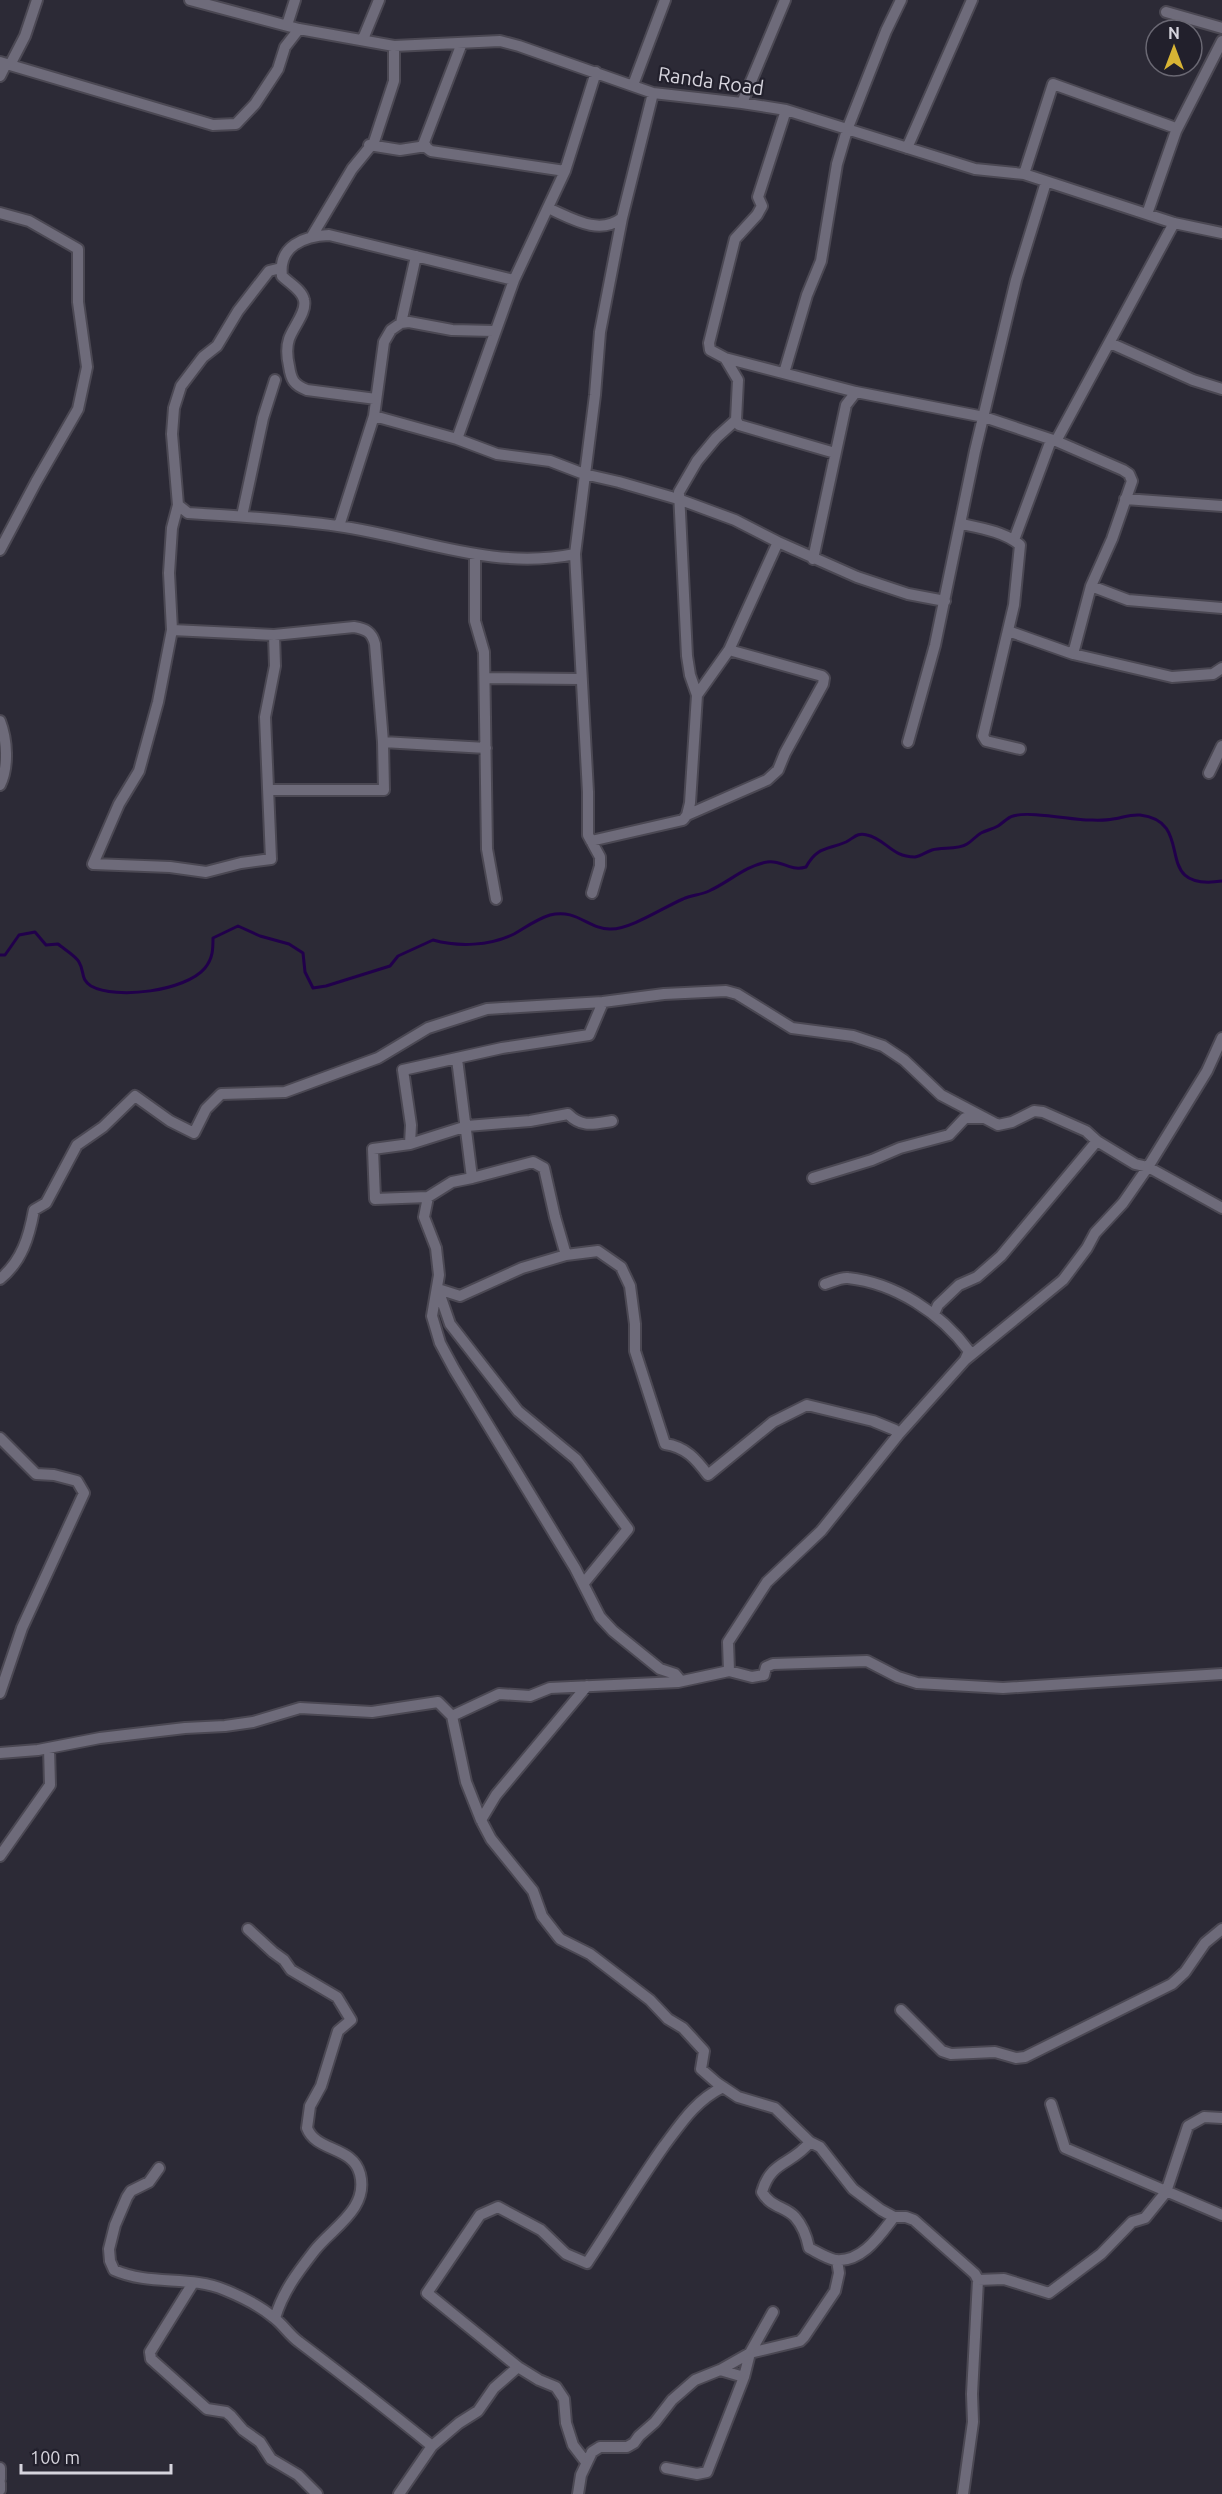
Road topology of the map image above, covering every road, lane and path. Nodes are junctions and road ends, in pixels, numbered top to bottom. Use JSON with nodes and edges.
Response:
{"nodes":[{"id":1,"x":37,"y":0,"type":"edge"},
{"id":2,"x":190,"y":0,"type":"edge"},
{"id":3,"x":295,"y":0,"type":"edge"},
{"id":4,"x":379,"y":0,"type":"edge"},
{"id":5,"x":785,"y":0,"type":"edge"},
{"id":6,"x":901,"y":0,"type":"edge"},
{"id":7,"x":972,"y":0,"type":"edge"},
{"id":8,"x":662,"y":1,"type":"edge"},
{"id":9,"x":1166,"y":12,"type":"dead end"},
{"id":10,"x":287,"y":26,"type":"junction"},
{"id":11,"x":1222,"y":28,"type":"edge"},
{"id":12,"x":299,"y":29,"type":"junction"},
{"id":13,"x":363,"y":39,"type":"junction"},
{"id":14,"x":1222,"y":41,"type":"edge"},
{"id":15,"x":462,"y":43,"type":"junction"},
{"id":16,"x":394,"y":46,"type":"junction"},
{"id":17,"x":5,"y":64,"type":"edge"},
{"id":18,"x":596,"y":72,"type":"junction"},
{"id":19,"x":0,"y":76,"type":"edge"},
{"id":20,"x":633,"y":85,"type":"junction"},
{"id":21,"x":654,"y":93,"type":"junction"},
{"id":22,"x":741,"y":103,"type":"junction"},
{"id":23,"x":786,"y":110,"type":"junction"},
{"id":24,"x":847,"y":130,"type":"junction"},
{"id":25,"x":1176,"y":131,"type":"junction"},
{"id":26,"x":369,"y":145,"type":"junction"},
{"id":27,"x":426,"y":146,"type":"junction"},
{"id":28,"x":907,"y":148,"type":"junction"},
{"id":29,"x":565,"y":171,"type":"junction"},
{"id":30,"x":1024,"y":174,"type":"junction"},
{"id":31,"x":1046,"y":182,"type":"junction"},
{"id":32,"x":548,"y":208,"type":"junction"},
{"id":33,"x":0,"y":213,"type":"edge"},
{"id":34,"x":1147,"y":214,"type":"junction"},
{"id":35,"x":622,"y":218,"type":"junction"},
{"id":36,"x":1174,"y":223,"type":"junction"},
{"id":37,"x":1222,"y":233,"type":"edge"},
{"id":38,"x":312,"y":236,"type":"junction"},
{"id":39,"x":416,"y":256,"type":"junction"},
{"id":40,"x":281,"y":268,"type":"junction"},
{"id":41,"x":514,"y":280,"type":"junction"},
{"id":42,"x":401,"y":323,"type":"junction"},
{"id":43,"x":494,"y":331,"type":"junction"},
{"id":44,"x":1110,"y":343,"type":"junction"},
{"id":45,"x":725,"y":358,"type":"junction"},
{"id":46,"x":784,"y":373,"type":"junction"},
{"id":47,"x":275,"y":380,"type":"dead end"},
{"id":48,"x":1222,"y":389,"type":"edge"},
{"id":49,"x":856,"y":392,"type":"junction"},
{"id":50,"x":376,"y":399,"type":"junction"},
{"id":51,"x":374,"y":416,"type":"junction"},
{"id":52,"x":984,"y":417,"type":"junction"},
{"id":53,"x":736,"y":420,"type":"junction"},
{"id":54,"x":457,"y":439,"type":"junction"},
{"id":55,"x":1054,"y":440,"type":"junction"},
{"id":56,"x":835,"y":453,"type":"junction"},
{"id":57,"x":584,"y":474,"type":"junction"},
{"id":58,"x":1125,"y":499,"type":"junction"},
{"id":59,"x":678,"y":500,"type":"junction"},
{"id":60,"x":178,"y":505,"type":"junction"},
{"id":61,"x":1222,"y":506,"type":"edge"},
{"id":62,"x":242,"y":516,"type":"junction"},
{"id":63,"x":962,"y":524,"type":"junction"},
{"id":64,"x":339,"y":526,"type":"junction"},
{"id":65,"x":1014,"y":540,"type":"junction"},
{"id":66,"x":778,"y":542,"type":"junction"},
{"id":67,"x":0,"y":550,"type":"edge"},
{"id":68,"x":575,"y":554,"type":"junction"},
{"id":69,"x":475,"y":556,"type":"junction"},
{"id":70,"x":813,"y":559,"type":"junction"},
{"id":71,"x":1091,"y":586,"type":"junction"},
{"id":72,"x":945,"y":601,"type":"junction"},
{"id":73,"x":1222,"y":608,"type":"edge"},
{"id":74,"x":172,"y":630,"type":"junction"},
{"id":75,"x":1008,"y":631,"type":"junction"},
{"id":76,"x":274,"y":636,"type":"junction"},
{"id":77,"x":729,"y":650,"type":"junction"},
{"id":78,"x":1073,"y":654,"type":"junction"},
{"id":79,"x":1222,"y":668,"type":"edge"},
{"id":80,"x":485,"y":678,"type":"junction"},
{"id":81,"x":580,"y":679,"type":"junction"},
{"id":82,"x":697,"y":695,"type":"junction"},
{"id":83,"x":0,"y":721,"type":"edge"},
{"id":84,"x":383,"y":742,"type":"junction"},
{"id":85,"x":908,"y":742,"type":"dead end"},
{"id":86,"x":1222,"y":746,"type":"edge"},
{"id":87,"x":486,"y":748,"type":"junction"},
{"id":88,"x":1020,"y":749,"type":"dead end"},
{"id":89,"x":1209,"y":773,"type":"dead end"},
{"id":90,"x":0,"y":785,"type":"edge"},
{"id":91,"x":269,"y":790,"type":"junction"},
{"id":92,"x":687,"y":815,"type":"junction"},
{"id":93,"x":591,"y":841,"type":"junction"},
{"id":94,"x":592,"y":892,"type":"dead end"},
{"id":95,"x":496,"y":899,"type":"dead end"},
{"id":96,"x":603,"y":1002,"type":"junction"},
{"id":97,"x":1222,"y":1038,"type":"edge"},
{"id":98,"x":457,"y":1059,"type":"junction"},
{"id":99,"x":987,"y":1119,"type":"junction"},
{"id":100,"x":612,"y":1121,"type":"dead end"},
{"id":101,"x":466,"y":1126,"type":"junction"},
{"id":102,"x":1097,"y":1141,"type":"junction"},
{"id":103,"x":410,"y":1144,"type":"junction"},
{"id":104,"x":1148,"y":1167,"type":"junction"},
{"id":105,"x":472,"y":1178,"type":"junction"},
{"id":106,"x":813,"y":1178,"type":"dead end"},
{"id":107,"x":428,"y":1197,"type":"junction"},
{"id":108,"x":1222,"y":1208,"type":"edge"},
{"id":109,"x":566,"y":1255,"type":"junction"},
{"id":110,"x":0,"y":1279,"type":"edge"},
{"id":111,"x":825,"y":1284,"type":"dead end"},
{"id":112,"x":438,"y":1289,"type":"junction"},
{"id":113,"x":934,"y":1314,"type":"junction"},
{"id":114,"x":965,"y":1360,"type":"junction"},
{"id":115,"x":898,"y":1435,"type":"junction"},
{"id":116,"x":0,"y":1438,"type":"edge"},
{"id":117,"x":583,"y":1584,"type":"junction"},
{"id":118,"x":729,"y":1671,"type":"junction"},
{"id":119,"x":1222,"y":1674,"type":"edge"},
{"id":120,"x":680,"y":1680,"type":"junction"},
{"id":121,"x":587,"y":1686,"type":"junction"},
{"id":122,"x":0,"y":1693,"type":"edge"},
{"id":123,"x":452,"y":1716,"type":"junction"},
{"id":124,"x":49,"y":1748,"type":"junction"},
{"id":125,"x":0,"y":1753,"type":"edge"},
{"id":126,"x":481,"y":1820,"type":"junction"},
{"id":127,"x":0,"y":1856,"type":"edge"},
{"id":128,"x":248,"y":1929,"type":"dead end"},
{"id":129,"x":1222,"y":1929,"type":"edge"},
{"id":130,"x":901,"y":2010,"type":"dead end"},
{"id":131,"x":723,"y":2087,"type":"junction"},
{"id":132,"x":1051,"y":2104,"type":"dead end"},
{"id":133,"x":1222,"y":2118,"type":"edge"},
{"id":134,"x":810,"y":2142,"type":"junction"},
{"id":135,"x":159,"y":2168,"type":"dead end"},
{"id":136,"x":1166,"y":2192,"type":"junction"},
{"id":137,"x":1222,"y":2215,"type":"edge"},
{"id":138,"x":894,"y":2217,"type":"junction"},
{"id":139,"x":837,"y":2260,"type":"junction"},
{"id":140,"x":978,"y":2280,"type":"junction"},
{"id":141,"x":193,"y":2283,"type":"junction"},
{"id":142,"x":773,"y":2312,"type":"dead end"},
{"id":143,"x":274,"y":2318,"type":"junction"},
{"id":144,"x":750,"y":2353,"type":"junction"},
{"id":145,"x":518,"y":2367,"type":"junction"},
{"id":146,"x":720,"y":2370,"type":"junction"},
{"id":147,"x":744,"y":2377,"type":"junction"},
{"id":148,"x":432,"y":2446,"type":"junction"},
{"id":149,"x":586,"y":2462,"type":"junction"},
{"id":150,"x":0,"y":2468,"type":"edge"},
{"id":151,"x":666,"y":2468,"type":"dead end"},
{"id":152,"x":0,"y":2481,"type":"edge"},
{"id":153,"x":0,"y":2490,"type":"edge"},
{"id":154,"x":317,"y":2494,"type":"edge"},
{"id":155,"x":399,"y":2494,"type":"edge"},
{"id":156,"x":579,"y":2494,"type":"edge"},
{"id":157,"x":963,"y":2494,"type":"edge"}],
"edges":[{"from":1,"to":17,"type":"street"},
{"from":2,"to":10,"type":"street","name":"Randa Road"},
{"from":3,"to":10,"type":"street"},
{"from":4,"to":13,"type":"street"},
{"from":5,"to":22,"type":"street"},
{"from":6,"to":24,"type":"street"},
{"from":7,"to":28,"type":"street"},
{"from":8,"to":20,"type":"street"},
{"from":9,"to":11,"type":"street"},
{"from":10,"to":12,"type":"street","name":"Randa Road"},
{"from":12,"to":13,"type":"street","name":"Randa Road"},
{"from":12,"to":17,"type":"street"},
{"from":13,"to":16,"type":"street","name":"Randa Road"},
{"from":14,"to":25,"type":"street"},
{"from":15,"to":16,"type":"street","name":"Randa Road"},
{"from":15,"to":18,"type":"street","name":"Randa Road"},
{"from":15,"to":27,"type":"street"},
{"from":16,"to":26,"type":"street"},
{"from":17,"to":19,"type":"street"},
{"from":18,"to":20,"type":"street","name":"Randa Road"},
{"from":18,"to":29,"type":"street"},
{"from":20,"to":21,"type":"street","name":"Randa Road"},
{"from":21,"to":22,"type":"street","name":"Randa Road"},
{"from":21,"to":35,"type":"street"},
{"from":22,"to":23,"type":"street","name":"Randa Road"},
{"from":23,"to":24,"type":"street","name":"Randa Road"},
{"from":23,"to":45,"type":"street"},
{"from":24,"to":28,"type":"street","name":"Randa Road"},
{"from":24,"to":46,"type":"street"},
{"from":25,"to":30,"type":"street"},
{"from":25,"to":34,"type":"street"},
{"from":26,"to":27,"type":"street"},
{"from":26,"to":38,"type":"street"},
{"from":27,"to":29,"type":"street"},
{"from":28,"to":30,"type":"street","name":"Randa Road"},
{"from":29,"to":32,"type":"street"},
{"from":30,"to":31,"type":"street","name":"Randa Road"},
{"from":31,"to":34,"type":"street","name":"Randa Road"},
{"from":31,"to":52,"type":"street"},
{"from":32,"to":35,"type":"street"},
{"from":32,"to":41,"type":"street"},
{"from":33,"to":67,"type":"street"},
{"from":34,"to":36,"type":"street","name":"Randa Road"},
{"from":35,"to":57,"type":"street"},
{"from":36,"to":37,"type":"street","name":"Randa Road"},
{"from":36,"to":44,"type":"street"},
{"from":38,"to":39,"type":"street"},
{"from":38,"to":40,"type":"street"},
{"from":39,"to":41,"type":"street"},
{"from":39,"to":42,"type":"street"},
{"from":40,"to":50,"type":"street"},
{"from":40,"to":60,"type":"street"},
{"from":41,"to":43,"type":"street"},
{"from":42,"to":43,"type":"street"},
{"from":42,"to":50,"type":"street"},
{"from":43,"to":54,"type":"street"},
{"from":44,"to":48,"type":"street"},
{"from":44,"to":55,"type":"street"},
{"from":45,"to":46,"type":"street"},
{"from":45,"to":53,"type":"street"},
{"from":46,"to":49,"type":"street"},
{"from":47,"to":62,"type":"street"},
{"from":49,"to":52,"type":"street"},
{"from":49,"to":56,"type":"street"},
{"from":50,"to":51,"type":"street"},
{"from":51,"to":54,"type":"street"},
{"from":51,"to":64,"type":"street"},
{"from":52,"to":55,"type":"street"},
{"from":52,"to":63,"type":"street"},
{"from":53,"to":56,"type":"street"},
{"from":53,"to":59,"type":"street"},
{"from":54,"to":57,"type":"street"},
{"from":55,"to":58,"type":"street"},
{"from":55,"to":65,"type":"street"},
{"from":56,"to":70,"type":"street"},
{"from":57,"to":59,"type":"street"},
{"from":57,"to":68,"type":"street"},
{"from":58,"to":61,"type":"street"},
{"from":58,"to":71,"type":"street"},
{"from":59,"to":66,"type":"street"},
{"from":59,"to":82,"type":"street"},
{"from":60,"to":62,"type":"street"},
{"from":60,"to":74,"type":"street"},
{"from":62,"to":64,"type":"street"},
{"from":63,"to":65,"type":"street"},
{"from":63,"to":72,"type":"street"},
{"from":64,"to":69,"type":"street"},
{"from":65,"to":75,"type":"street"},
{"from":66,"to":70,"type":"street"},
{"from":66,"to":77,"type":"street"},
{"from":68,"to":69,"type":"street"},
{"from":68,"to":81,"type":"street"},
{"from":69,"to":80,"type":"street"},
{"from":70,"to":72,"type":"street"},
{"from":71,"to":73,"type":"street"},
{"from":71,"to":78,"type":"street"},
{"from":72,"to":85,"type":"street"},
{"from":74,"to":76,"type":"street"},
{"from":74,"to":91,"type":"street"},
{"from":75,"to":78,"type":"street"},
{"from":75,"to":88,"type":"street"},
{"from":76,"to":84,"type":"street"},
{"from":76,"to":91,"type":"street"},
{"from":77,"to":82,"type":"street"},
{"from":77,"to":92,"type":"street"},
{"from":78,"to":79,"type":"street"},
{"from":80,"to":81,"type":"street"},
{"from":80,"to":87,"type":"street"},
{"from":81,"to":93,"type":"street"},
{"from":82,"to":92,"type":"street"},
{"from":83,"to":90,"type":"street"},
{"from":84,"to":87,"type":"street"},
{"from":84,"to":91,"type":"street"},
{"from":86,"to":89,"type":"street"},
{"from":87,"to":95,"type":"street"},
{"from":92,"to":93,"type":"street"},
{"from":93,"to":94,"type":"street"},
{"from":96,"to":98,"type":"street"},
{"from":96,"to":99,"type":"street"},
{"from":96,"to":110,"type":"street"},
{"from":97,"to":104,"type":"street"},
{"from":98,"to":101,"type":"street"},
{"from":98,"to":103,"type":"street"},
{"from":99,"to":102,"type":"street"},
{"from":99,"to":106,"type":"street"},
{"from":100,"to":101,"type":"street"},
{"from":101,"to":103,"type":"street"},
{"from":101,"to":105,"type":"street"},
{"from":102,"to":104,"type":"street"},
{"from":102,"to":113,"type":"street"},
{"from":103,"to":107,"type":"street"},
{"from":104,"to":108,"type":"street"},
{"from":104,"to":114,"type":"street"},
{"from":105,"to":107,"type":"street"},
{"from":105,"to":109,"type":"street"},
{"from":107,"to":112,"type":"street"},
{"from":109,"to":112,"type":"street"},
{"from":109,"to":115,"type":"street"},
{"from":111,"to":113,"type":"street"},
{"from":112,"to":117,"type":"street"},
{"from":112,"to":117,"type":"street"},
{"from":113,"to":114,"type":"street"},
{"from":114,"to":115,"type":"street"},
{"from":115,"to":118,"type":"street"},
{"from":116,"to":122,"type":"street"},
{"from":117,"to":120,"type":"street"},
{"from":118,"to":119,"type":"street"},
{"from":118,"to":120,"type":"street"},
{"from":120,"to":121,"type":"street"},
{"from":121,"to":123,"type":"street"},
{"from":121,"to":126,"type":"street"},
{"from":123,"to":124,"type":"street"},
{"from":123,"to":126,"type":"street"},
{"from":124,"to":125,"type":"street"},
{"from":124,"to":127,"type":"street"},
{"from":126,"to":131,"type":"street"},
{"from":128,"to":143,"type":"street"},
{"from":129,"to":130,"type":"street"},
{"from":131,"to":134,"type":"street"},
{"from":131,"to":145,"type":"street"},
{"from":132,"to":136,"type":"street"},
{"from":133,"to":136,"type":"street"},
{"from":134,"to":138,"type":"street"},
{"from":134,"to":139,"type":"street"},
{"from":135,"to":141,"type":"street"},
{"from":136,"to":137,"type":"street"},
{"from":136,"to":140,"type":"street"},
{"from":138,"to":139,"type":"street"},
{"from":138,"to":140,"type":"street"},
{"from":139,"to":144,"type":"street"},
{"from":140,"to":157,"type":"street"},
{"from":141,"to":143,"type":"street"},
{"from":141,"to":154,"type":"street"},
{"from":142,"to":144,"type":"street"},
{"from":143,"to":148,"type":"street"},
{"from":144,"to":146,"type":"street"},
{"from":144,"to":147,"type":"street"},
{"from":145,"to":148,"type":"street"},
{"from":145,"to":149,"type":"street"},
{"from":146,"to":147,"type":"street"},
{"from":146,"to":149,"type":"street"},
{"from":147,"to":151,"type":"street"},
{"from":148,"to":155,"type":"street"},
{"from":149,"to":156,"type":"street"},
{"from":150,"to":152,"type":"street"},
{"from":152,"to":153,"type":"street"}]}
